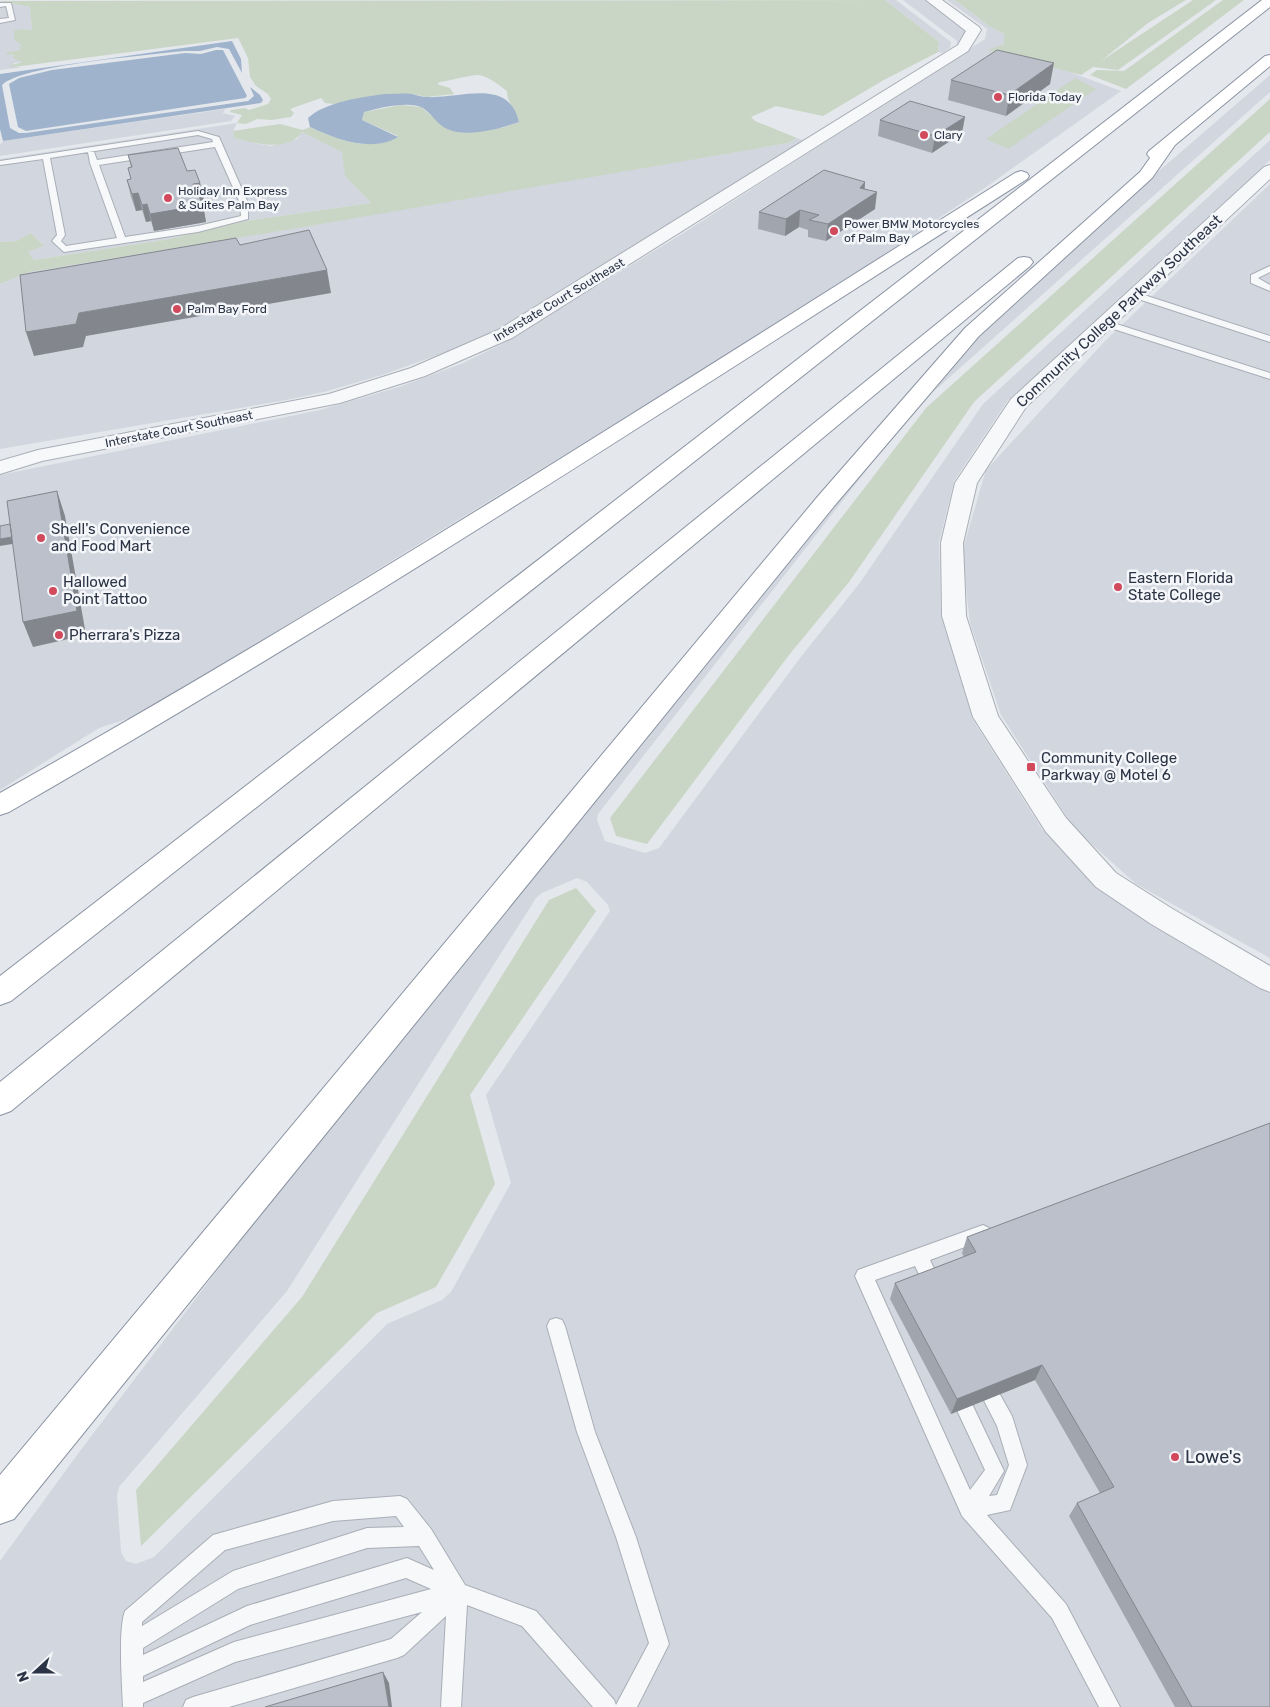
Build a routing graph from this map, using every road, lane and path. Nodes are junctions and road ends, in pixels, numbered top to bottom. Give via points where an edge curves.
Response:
1 (933, 0) edge
2 (1270, 0) edge
3 (0, 5) edge
4 (0, 21) edge
5 (1270, 58) edge
6 (1100, 134) junction
7 (1169, 143) junction
8 (218, 144) junction
9 (90, 149) junction
10 (46, 156) junction
11 (0, 162) edge
12 (94, 162) junction
13 (1270, 170) edge
14 (122, 240) junction
15 (1270, 269) edge
16 (1270, 288) edge
17 (1135, 295) junction
18 (1104, 323) junction
19 (1270, 339) edge
20 (1270, 376) edge
21 (38, 456) junction
22 (0, 458) edge
23 (0, 468) edge
24 (0, 804) edge
25 (1270, 980) edge
26 (0, 993) edge
27 (0, 1101) edge
28 (1002, 1226) edge
29 (919, 1256) junction
30 (897, 1264) junction
31 (905, 1282) edge
32 (941, 1300) edge
33 (556, 1326) dead end
34 (973, 1362) edge
35 (948, 1372) edge
36 (0, 1505) edge
37 (969, 1509) junction
38 (424, 1536) junction
39 (458, 1592) junction
40 (131, 1644) junction
41 (132, 1671) junction
42 (133, 1702) edge
43 (193, 1707) edge
44 (451, 1707) edge
45 (607, 1707) edge
46 (626, 1707) edge
47 (1110, 1707) edge

1 - 21 street, Interstate Court Southeast via 974,30 963,48 505,334 418,372 332,399
2 - 6 highway
3 - 4 lane via 9,4 13,19
5 - 7 highway
6 - 24 highway via 1046,160 440,544 143,724
6 - 26 highway
7 - 27 highway
7 - 36 highway via 1146,175 972,332 827,500
8 - 9 lane via 215,137 198,133
8 - 12 lane
8 - 14 lane via 244,203 245,217 198,229
9 - 10 lane
9 - 12 lane
10 - 11 lane
10 - 14 lane via 61,235 56,241 64,249
12 - 14 lane
13 - 17 street, Community College Parkway Southeast
15 - 16 lane via 1254,277 1254,281
17 - 18 street, Community College Parkway Southeast
17 - 19 lane
18 - 20 lane
18 - 25 street, Community College Parkway Southeast via 1018,403 966,482 952,543 954,616 986,717 1056,825 1106,880
21 - 22 street, Interstate Court Southeast
21 - 23 street, Interstate Court Southeast
28 - 29 lane
29 - 30 lane
29 - 32 lane
30 - 31 lane
30 - 37 lane via 864,1276
33 - 46 lane via 586,1432 626,1537 659,1644
34 - 37 lane via 1005,1423 1018,1465 1003,1503
35 - 37 lane via 995,1470
37 - 47 lane via 1059,1611
38 - 39 lane
38 - 40 lane via 367,1538 234,1581
38 - 40 lane via 400,1506 333,1511 220,1542 132,1618
39 - 41 lane via 407,1568 247,1616
39 - 42 lane via 234,1652
39 - 43 lane via 397,1648
39 - 44 lane
39 - 45 lane via 529,1618
40 - 41 lane
41 - 42 lane

